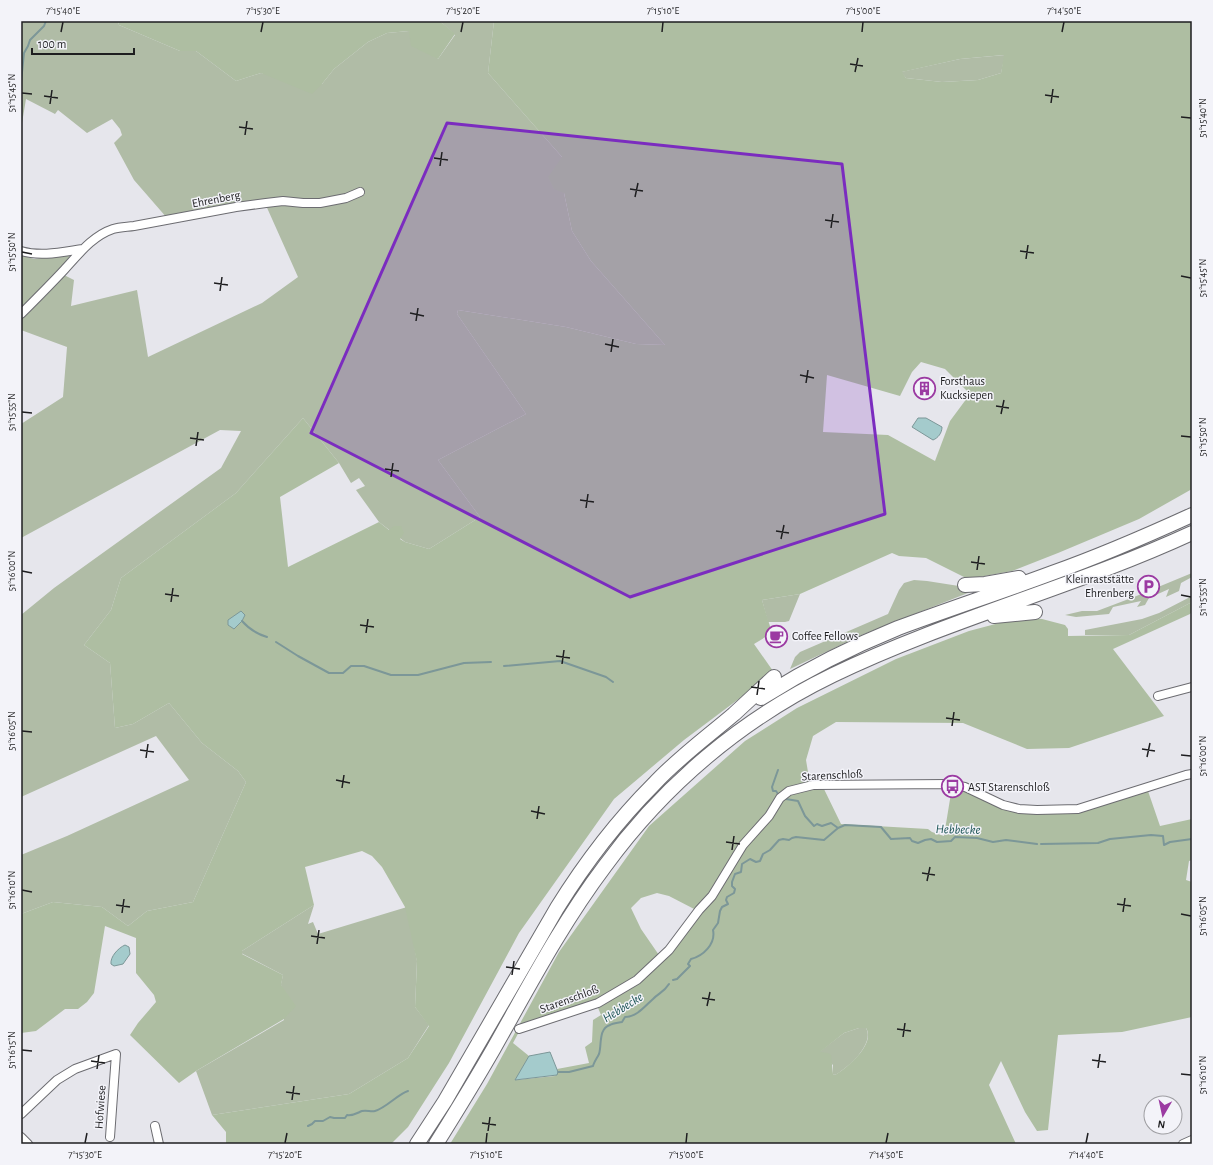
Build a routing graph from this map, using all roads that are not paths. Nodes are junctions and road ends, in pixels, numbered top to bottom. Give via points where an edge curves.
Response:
1 (360, 192) dead end
2 (83, 249) junction
3 (21, 251) edge
4 (21, 314) edge
5 (1192, 515) edge
6 (1192, 533) edge
7 (1052, 574) junction
8 (965, 585) dead end
9 (1034, 612) dead end
10 (974, 618) junction
11 (774, 677) dead end
12 (1192, 687) edge
13 (1158, 696) dead end
14 (733, 714) junction
15 (1192, 774) edge
16 (515, 1024) junction
17 (21, 1114) edge
18 (156, 1126) dead end
19 (21, 1137) edge
20 (110, 1137) dead end
21 (1192, 1140) edge
22 (28, 1144) edge
23 (159, 1144) edge
24 (416, 1144) edge
25 (436, 1144) edge
26 (1183, 1144) edge

1 - 2 street, Ehrenberg via 346,198 320,203 266,203 120,227 105,232
2 - 3 street via 43,254
2 - 4 street, Ehrenberg
5 - 7 highway
6 - 10 highway via 1120,564
7 - 8 highway
7 - 14 highway via 898,628 811,669
9 - 10 highway
10 - 16 highway via 860,662 808,688 736,733 676,784 644,817 605,865 565,924
11 - 14 highway
12 - 13 street
14 - 24 highway via 654,783 598,848 557,908 445,1101
15 - 16 street, Starenschloß via 1078,809 1018,809 965,787 948,784 813,786 789,791 780,798 769,816 743,845 712,896 669,950 637,980 598,1004
16 - 25 highway via 494,1048
17 - 20 street, Hofwiese via 57,1080 75,1069 116,1054
18 - 23 street
19 - 22 street
21 - 26 street

